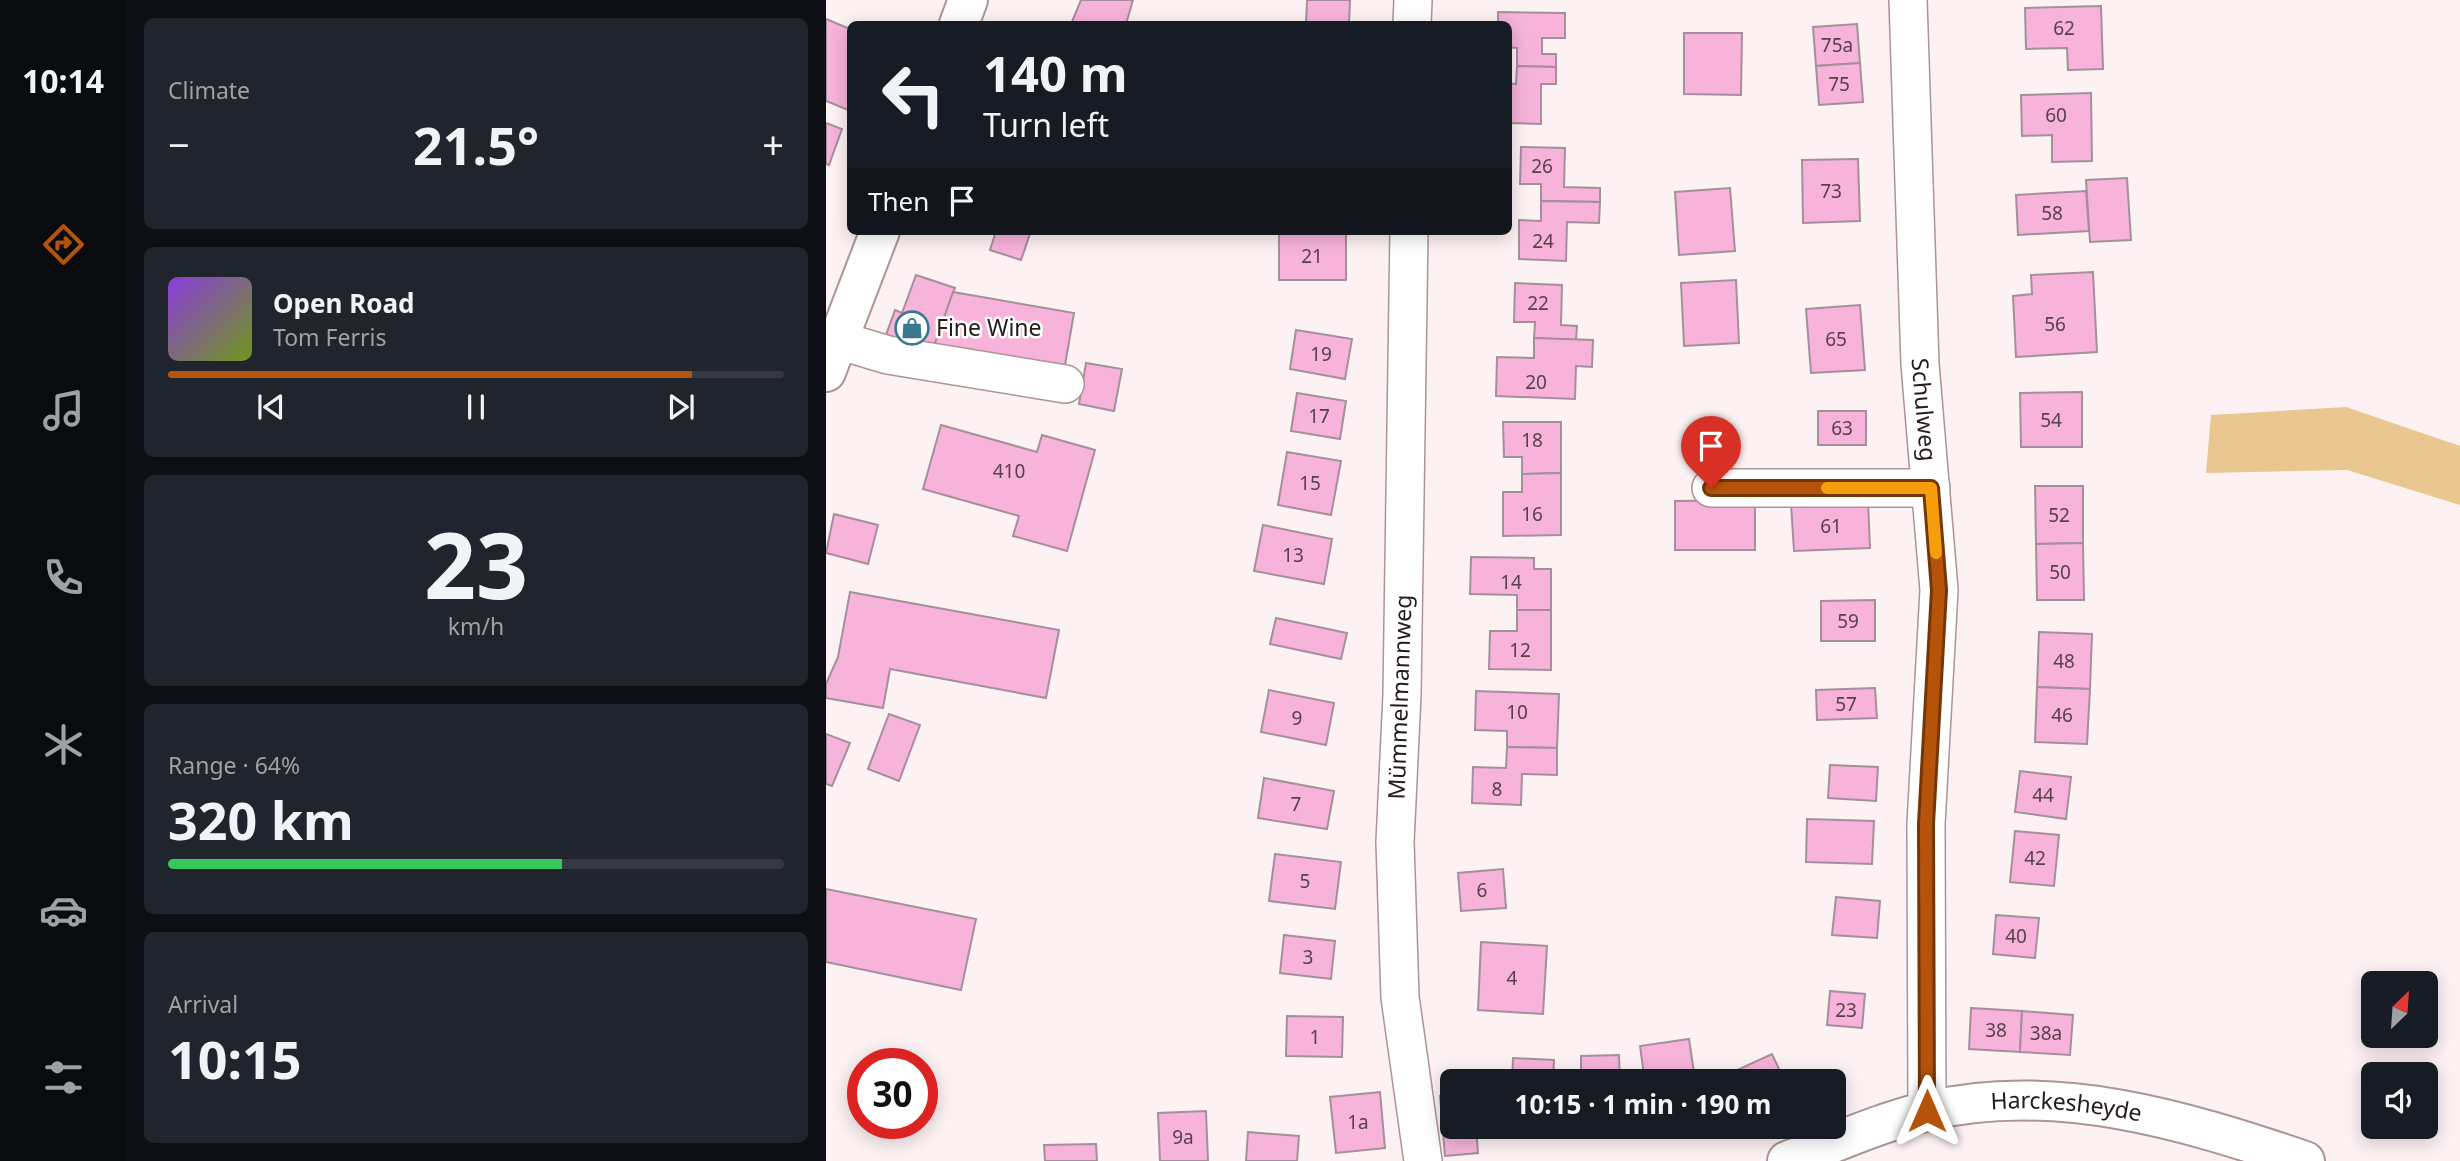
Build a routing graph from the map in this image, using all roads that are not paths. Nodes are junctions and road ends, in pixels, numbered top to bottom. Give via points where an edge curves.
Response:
1 (968, 0) edge
2 (1413, 0) edge
3 (1908, 0) edge
4 (960, 21) edge
5 (1412, 21) edge
6 (878, 235) edge
7 (1409, 235) edge
8 (832, 356) edge
9 (1065, 384) dead end
10 (1711, 488) dead end
11 (1931, 488) junction
12 (1927, 1111) junction
13 (1423, 1161) edge
14 (1787, 1161) edge
15 (2305, 1161) edge

1 - 4 main road
2 - 5 street
3 - 11 street, Schulweg via 1920,364
6 - 8 main road
7 - 13 street, Mümmelmannweg via 1402,695 1395,842 1400,998
8 - 9 street via 888,355
10 - 11 street
11 - 12 street, Schulweg via 1939,590 1926,824
12 - 14 main road, Harckesheyde
12 - 15 main road, Harckesheyde via 1999,1101 2100,1106 2190,1125

